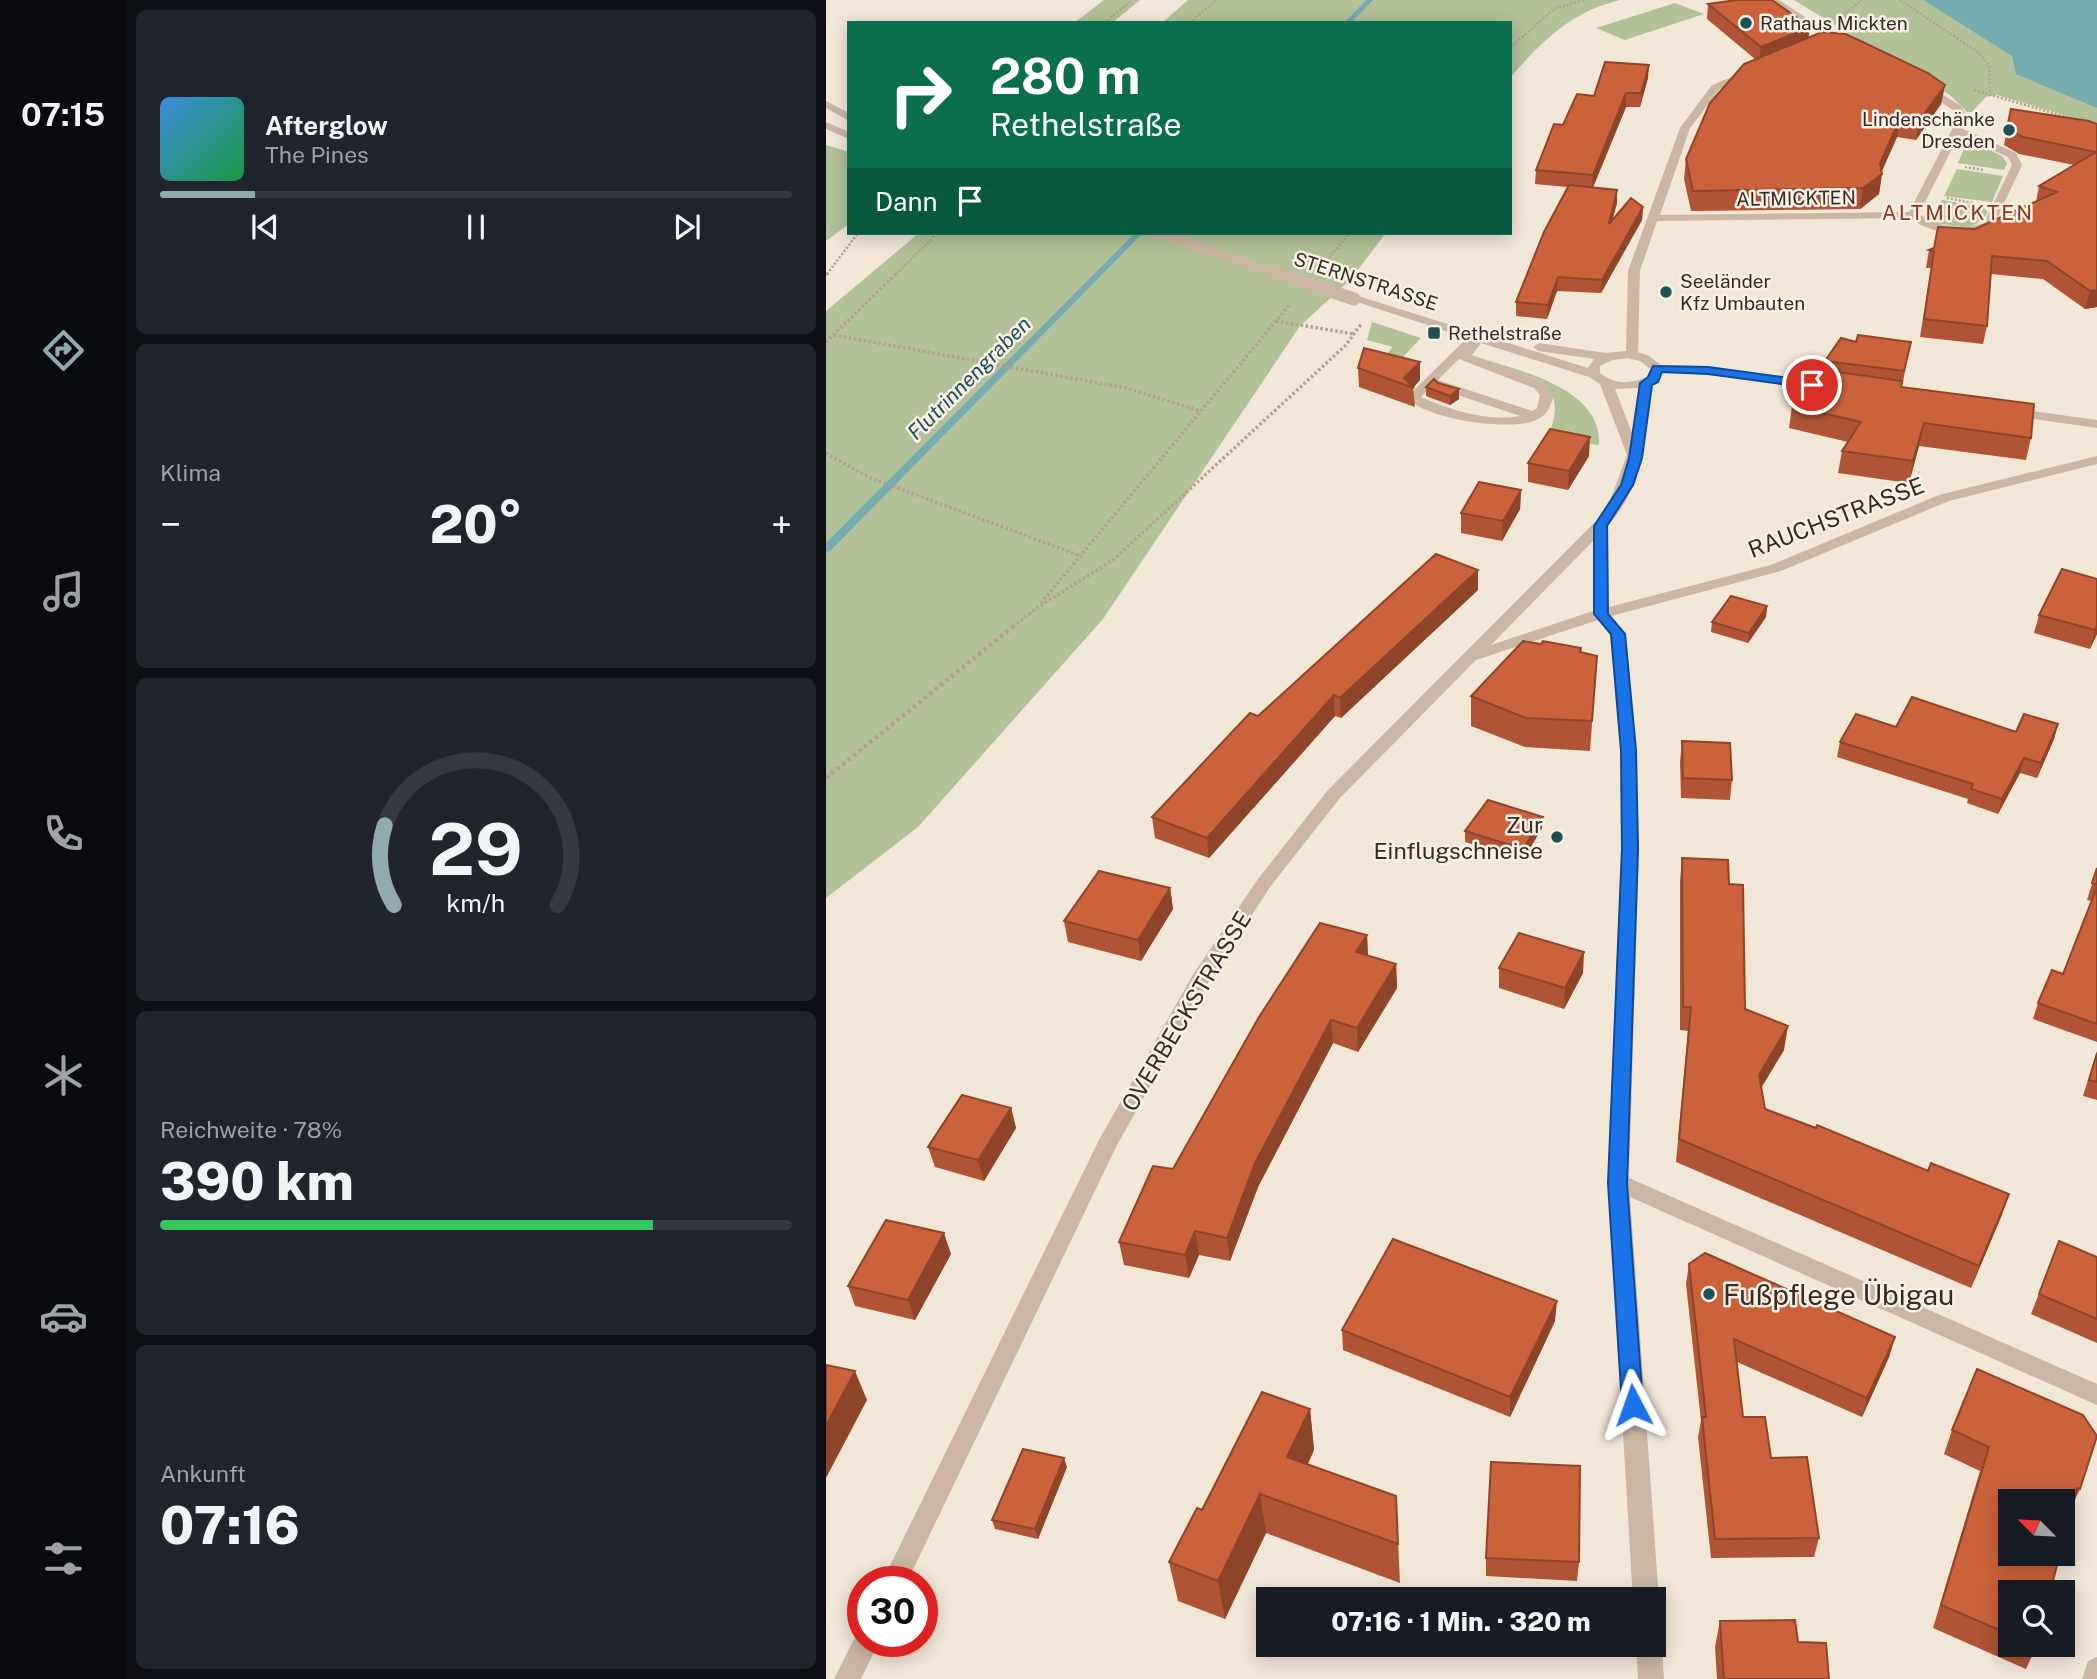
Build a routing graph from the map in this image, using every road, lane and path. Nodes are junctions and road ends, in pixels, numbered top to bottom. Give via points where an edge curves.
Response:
1 (1132, 0) edge
2 (1216, 0) edge
3 (1584, 0) edge
4 (1773, 0) edge
5 (1900, 0) edge
6 (1106, 21) edge
7 (1192, 21) edge
8 (1831, 39) junction
9 (1818, 44) edge
10 (1512, 46) edge
11 (1854, 50) edge
12 (1755, 71) edge
13 (1910, 78) edge
14 (826, 104) edge
15 (847, 117) edge
16 (2087, 123) edge
17 (826, 125) edge
18 (1956, 130) junction
19 (847, 135) edge
20 (1940, 163) junction
21 (2013, 174) junction
22 (1924, 194) junction
23 (1998, 208) junction
24 (1913, 215) junction
25 (1654, 218) junction
26 (856, 235) edge
27 (936, 235) edge
28 (1163, 235) edge
29 (1347, 235) edge
30 (1325, 262) dead end
31 (826, 275) edge
32 (1293, 301) dead end
33 (1375, 306) junction
34 (1276, 321) junction
35 (1354, 334) junction
36 (834, 335) junction
37 (1480, 337) junction
38 (826, 342) edge
39 (1632, 355) junction
40 (1605, 357) junction
41 (1657, 369) junction
42 (1436, 377) junction
43 (1600, 378) junction
44 (1646, 383) junction
45 (1842, 389) edge
46 (1201, 411) junction
47 (2003, 411) edge
48 (1532, 416) junction
49 (2097, 424) edge
50 (826, 453) edge
51 (1636, 458) junction
52 (2097, 460) edge
53 (1601, 526) junction
54 (1081, 556) junction
55 (1038, 607) junction
56 (1601, 614) junction
57 (1471, 656) junction
58 (826, 778) edge
59 (1618, 1183) junction
60 (2097, 1395) edge
61 (902, 1566) edge
62 (1645, 1587) edge
63 (859, 1657) edge
64 (1650, 1657) edge
65 (2097, 1670) edge
66 (848, 1679) edge
67 (1651, 1679) edge
68 (2095, 1679) edge

1 - 6 path
2 - 7 path
3 - 10 path via 1554,9
4 - 8 street
5 - 16 path via 1979,53 1989,65 1990,95
8 - 9 street
8 - 11 street
12 - 25 street via 1716,87 1685,128
13 - 18 street via 1957,107 1964,118
14 - 15 street
17 - 19 street
18 - 20 street
18 - 21 street via 2012,155 2017,165
20 - 21 path
20 - 22 street
21 - 23 street
22 - 23 path
22 - 24 street
23 - 24 street via 1989,225 1975,231 1922,224
24 - 25 street, ALTMICKTEN
25 - 39 street via 1634,271
26 - 31 path
27 - 36 path
28 - 33 street, STERNSTRASSE, bridge
29 - 30 path
32 - 34 path
33 - 35 path
33 - 37 street, STERNSTRASSE
34 - 35 path
34 - 46 path
35 - 55 path via 1113,560
36 - 38 path
36 - 46 path via 1126,388
37 - 40 street, STERNSTRASSE
37 - 42 street
37 - 43 street, STERNSTRASSE
37 - 48 street via 1464,357 1539,385 1547,404
39 - 40 street, STERNSTRASSE
39 - 41 street via 1649,360
40 - 43 street via 1594,365
41 - 44 street
41 - 45 street via 1708,370
42 - 48 street via 1444,387
42 - 48 street via 1422,390 1513,422
43 - 44 street, STERNSTRASSE via 1626,387
43 - 51 street
44 - 51 street, OVERBECKSTRASSE
46 - 54 path
47 - 49 street
50 - 54 path via 868,477
51 - 53 street, OVERBECKSTRASSE via 1627,485
52 - 56 street, RAUCHSTRASSE via 1944,498 1776,568
53 - 56 street
53 - 57 street, OVERBECKSTRASSE
54 - 55 path
55 - 58 path
56 - 57 street, RAUCHSTRASSE
56 - 59 street via 1618,634 1628,750 1630,849
57 - 61 street, OVERBECKSTRASSE via 1334,794 1264,883 1201,978 1107,1143
59 - 60 street
59 - 62 street
63 - 66 street
64 - 67 street
65 - 68 street

